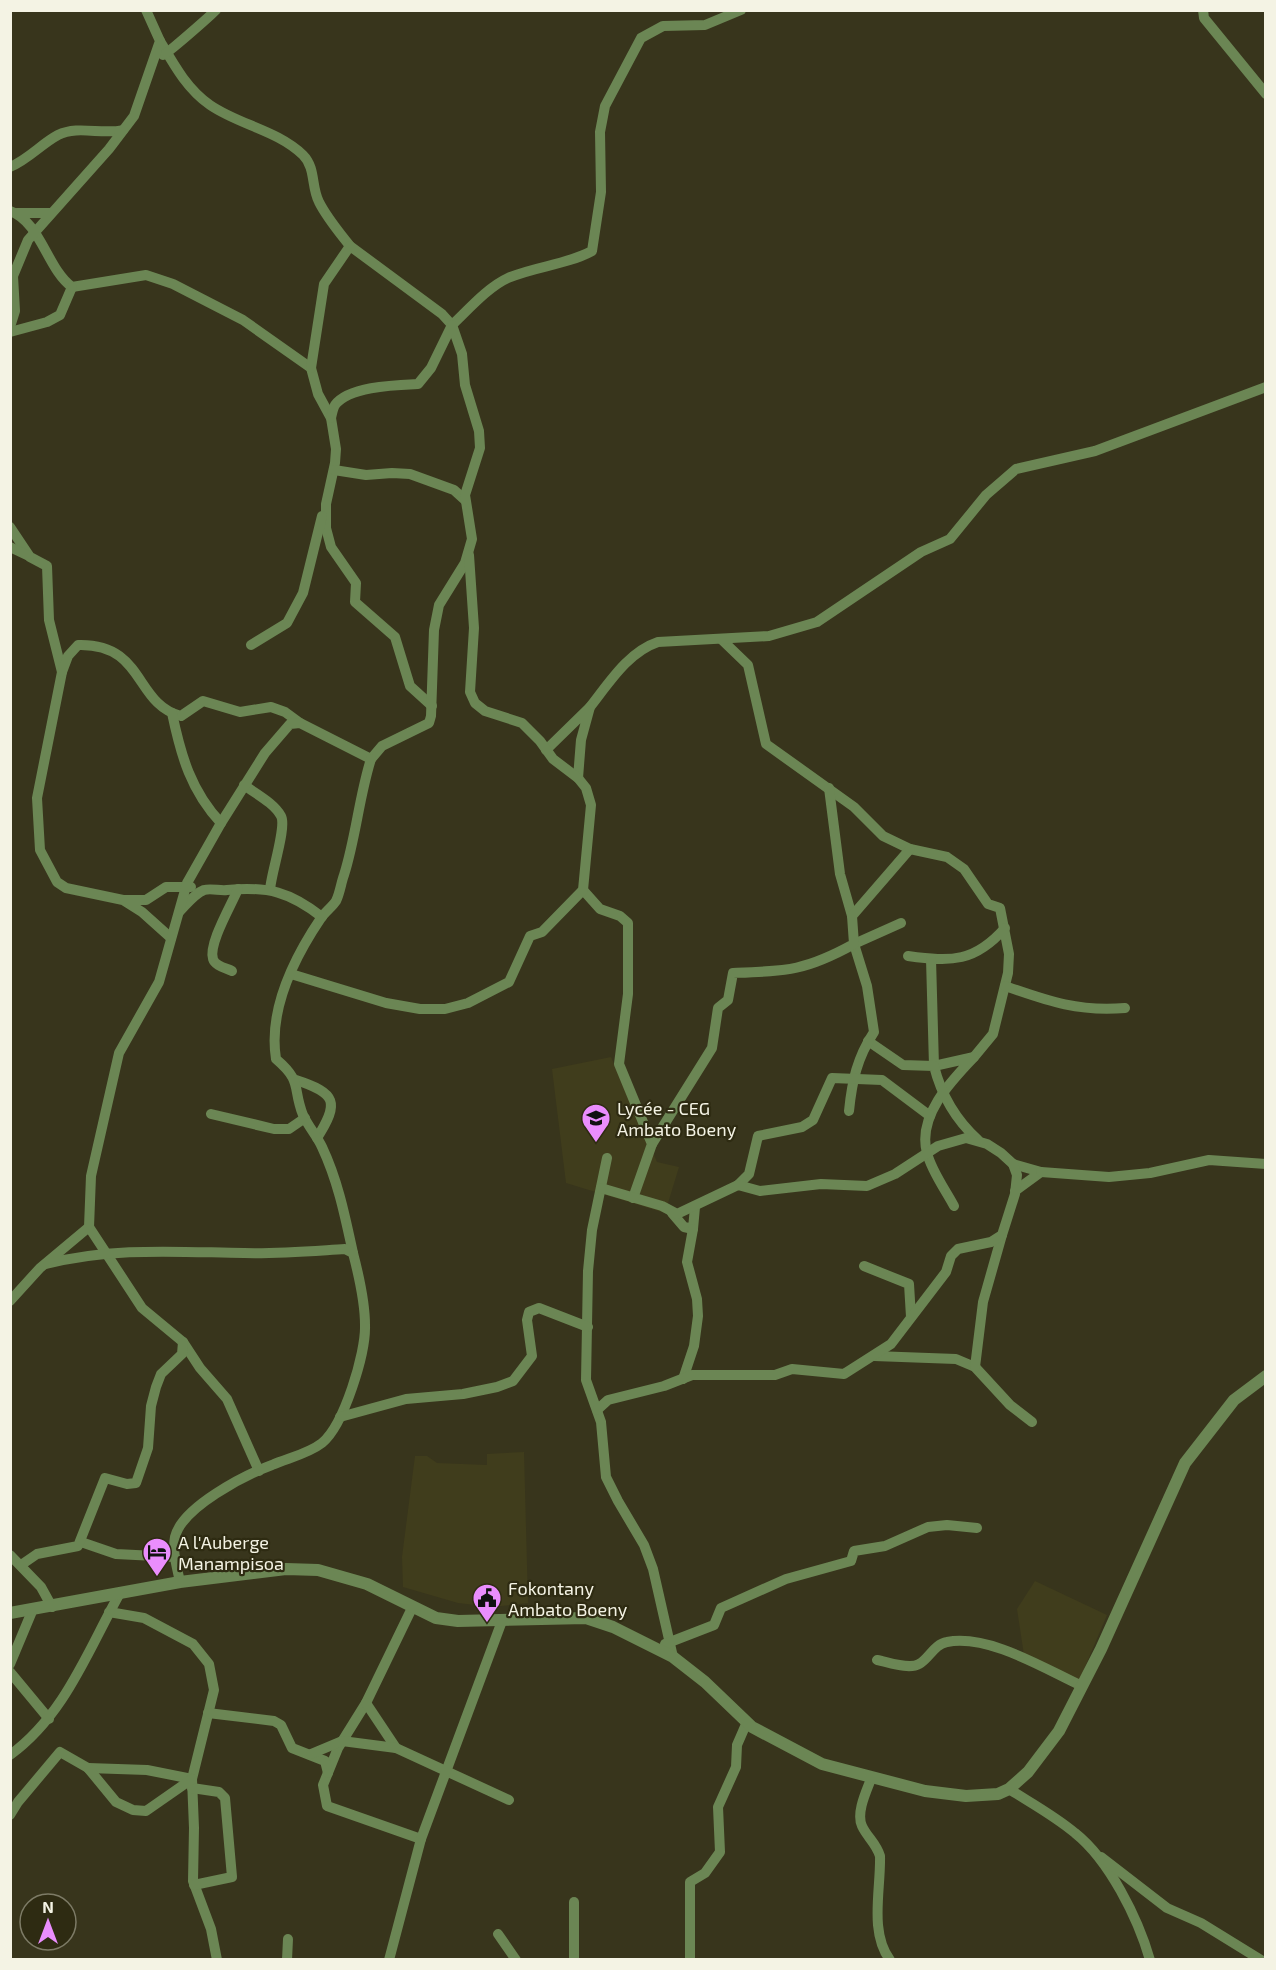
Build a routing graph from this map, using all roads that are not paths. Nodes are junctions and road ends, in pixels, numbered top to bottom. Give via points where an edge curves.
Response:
1 (146, 10) edge
2 (216, 10) edge
3 (741, 10) edge
4 (1203, 10) edge
5 (162, 55) junction
6 (1266, 94) edge
7 (123, 130) junction
8 (10, 166) edge
9 (14, 212) edge
10 (51, 213) junction
11 (34, 232) junction
12 (350, 246) junction
13 (72, 287) junction
14 (452, 325) junction
15 (10, 330) edge
16 (311, 368) junction
17 (1266, 387) edge
18 (331, 418) junction
19 (334, 470) junction
20 (465, 500) junction
21 (326, 504) junction
22 (10, 527) edge
23 (10, 547) edge
24 (469, 551) junction
25 (30, 557) junction
26 (52, 639) junction
27 (721, 639) junction
28 (78, 645) junction
29 (251, 645) dead end
30 (62, 672) junction
31 (432, 706) junction
32 (590, 707) junction
33 (172, 713) junction
34 (300, 723) junction
35 (546, 750) junction
36 (371, 759) junction
37 (578, 778) junction
38 (244, 785) junction
39 (829, 788) junction
40 (221, 823) junction
41 (910, 849) junction
42 (186, 886) junction
43 (206, 889) junction
44 (238, 889) junction
45 (270, 890) junction
46 (583, 890) junction
47 (123, 900) junction
48 (178, 914) junction
49 (852, 916) junction
50 (322, 917) junction
51 (901, 923) dead end
52 (1005, 928) junction
53 (171, 938) junction
54 (854, 944) junction
55 (908, 956) dead end
56 (931, 959) junction
57 (232, 971) dead end
58 (291, 974) junction
59 (1005, 986) junction
60 (1125, 1008) dead end
61 (868, 1041) junction
62 (974, 1058) junction
63 (934, 1066) junction
64 (853, 1077) junction
65 (296, 1080) junction
66 (943, 1091) junction
67 (849, 1111) dead end
68 (211, 1114) dead end
69 (930, 1116) junction
70 (305, 1118) junction
71 (317, 1138) junction
72 (980, 1142) junction
73 (652, 1144) junction
74 (926, 1152) junction
75 (607, 1158) dead end
76 (1013, 1164) junction
77 (1266, 1164) edge
78 (1041, 1172) junction
79 (738, 1185) junction
80 (601, 1188) junction
81 (1015, 1191) junction
82 (633, 1198) junction
83 (954, 1206) dead end
84 (695, 1207) junction
85 (672, 1213) junction
86 (89, 1227) junction
87 (693, 1229) junction
88 (1002, 1235) junction
89 (106, 1253) junction
90 (353, 1253) junction
91 (46, 1264) junction
92 (864, 1266) dead end
93 (10, 1301) edge
94 (911, 1317) junction
95 (588, 1327) junction
96 (183, 1342) junction
97 (873, 1356) junction
98 (975, 1367) junction
99 (1266, 1376) edge
100 (683, 1379) junction
101 (597, 1410) junction
102 (340, 1417) junction
103 (1032, 1422) dead end
104 (259, 1471) junction
105 (977, 1528) dead end
106 (81, 1542) junction
107 (10, 1555) edge
108 (175, 1557) junction
109 (21, 1564) junction
110 (180, 1582) junction
111 (120, 1593) junction
112 (52, 1606) junction
113 (412, 1608) junction
114 (33, 1609) junction
115 (109, 1612) junction
116 (10, 1613) edge
117 (502, 1621) junction
118 (669, 1641) junction
119 (658, 1650) junction
120 (673, 1657) junction
121 (877, 1660) dead end
122 (10, 1664) edge
123 (10, 1672) edge
124 (1082, 1686) junction
125 (366, 1703) junction
126 (208, 1713) junction
127 (49, 1719) junction
128 (747, 1722) junction
129 (342, 1742) junction
130 (396, 1748) junction
131 (311, 1754) junction
132 (10, 1755) edge
133 (88, 1768) junction
134 (446, 1771) junction
135 (328, 1773) junction
136 (871, 1779) junction
137 (192, 1783) junction
138 (1009, 1789) junction
139 (509, 1800) dead end
140 (14, 1802) edge
141 (10, 1815) edge
142 (421, 1839) junction
143 (1094, 1851) junction
144 (194, 1885) junction
145 (574, 1902) dead end
146 (498, 1934) dead end
147 (288, 1939) dead end
148 (392, 1957) edge
149 (217, 1959) edge
150 (287, 1959) edge
151 (516, 1959) edge
152 (574, 1959) edge
153 (690, 1959) edge
154 (891, 1959) edge
155 (1150, 1959) edge
156 (1261, 1959) edge

1 - 5 street
2 - 5 street
3 - 14 street via 705,25 663,26 641,38 605,106 600,132 602,192 592,251 575,260 548,264 505,279
4 - 6 street via 1204,18
5 - 7 street via 134,116
5 - 12 street via 213,107 279,138 304,156 312,171 317,199
7 - 8 street via 58,135 26,160
7 - 10 street
9 - 10 street
9 - 11 street
10 - 11 street
11 - 13 street via 62,280
11 - 15 street via 13,276 15,310
12 - 14 street
12 - 16 street via 324,284
13 - 15 street via 60,315 39,325
13 - 16 street via 146,275 158,279 243,320
14 - 18 street via 431,368 418,384 371,388 348,395 335,405
14 - 20 street via 479,430 480,448 466,484
16 - 18 street via 318,394
17 - 27 street via 1095,451 1016,469 986,495 950,539 921,552 817,622 769,636
18 - 19 street via 336,449
19 - 20 street via 366,475 410,474 454,490
19 - 21 street
20 - 24 street via 472,539
21 - 29 street via 303,593 287,623
21 - 31 street via 331,548 357,583 355,602 394,637 410,686
22 - 25 street
23 - 25 street
24 - 31 street via 439,605 434,630
24 - 35 street via 474,628 470,692 484,711 522,723
25 - 26 street via 47,566
26 - 28 street
26 - 30 street
27 - 32 street via 658,642 643,647
27 - 39 street via 748,665 766,744
28 - 30 street
28 - 33 street via 122,656 147,690
30 - 47 street via 37,798 39,850 57,882 66,888
31 - 36 street via 429,723 382,747
32 - 35 street
32 - 37 street via 581,740
33 - 34 street via 181,716 203,701 240,712 271,707
33 - 40 street via 192,785
34 - 36 street
34 - 38 street via 290,724
35 - 37 street
36 - 50 street via 336,901
37 - 46 street via 591,805
38 - 40 street
38 - 45 street via 281,816 283,826
39 - 41 street via 882,836
39 - 49 street via 840,874
40 - 42 street
41 - 49 street
41 - 52 street via 947,857 964,869 988,904 1000,908
42 - 43 street
42 - 47 street via 166,886 146,900
42 - 48 street
43 - 44 street
43 - 48 street
44 - 45 street
44 - 57 street via 213,945 216,964
45 - 50 street via 292,897
46 - 58 street via 542,932 530,936 509,982 468,1003 445,1009 420,1009 345,993
46 - 73 street via 600,909 628,923 628,994 619,1064
47 - 53 street
48 - 53 street
49 - 54 street
50 - 58 street
51 - 54 street
52 - 56 street via 980,952 965,958
52 - 59 street via 1009,954
53 - 86 street via 159,982 119,1053 91,1176
54 - 61 street via 867,986 874,1032
54 - 73 street via 822,962 789,971 733,973 728,1000 718,1008 712,1048
55 - 56 street
56 - 63 street
58 - 65 street via 281,997 274,1046 276,1059
59 - 60 street via 1063,1006
59 - 62 street via 993,1034
61 - 63 street via 903,1065
61 - 64 street
62 - 63 street
62 - 66 street
63 - 66 street
64 - 67 street
64 - 69 street via 882,1080
64 - 79 street via 832,1078 813,1119 802,1127 758,1136 749,1174
65 - 70 street
65 - 71 street via 322,1088 328,1096 331,1116
66 - 69 street
66 - 72 street via 957,1119
68 - 70 street via 274,1129 290,1129
69 - 74 street
70 - 71 street
71 - 90 street via 339,1189
72 - 74 street via 966,1138
72 - 76 street
73 - 82 street
74 - 79 street via 895,1174 867,1186 821,1184 760,1191
74 - 83 street
75 - 80 street
76 - 78 street
76 - 81 street via 1017,1175
77 - 78 street via 1209,1160 1110,1177
78 - 81 street
79 - 84 street
80 - 82 street
80 - 95 street via 589,1261
81 - 88 street
82 - 85 street
84 - 85 street
84 - 87 street
85 - 87 street via 684,1227
86 - 89 street
86 - 91 street
87 - 100 street via 687,1262 698,1316 694,1346
88 - 94 street via 991,1242 958,1249 946,1272
88 - 98 street via 983,1302
89 - 90 street via 345,1249
89 - 91 street
89 - 96 street via 142,1308
90 - 102 street via 366,1324 364,1345
91 - 93 street
92 - 94 street via 909,1284
94 - 97 street via 891,1344
95 - 101 street via 586,1380
95 - 102 street via 538,1308 529,1312 527,1320 532,1356 513,1381 463,1394 406,1399
96 - 104 street via 227,1399
96 - 106 street via 182,1354 161,1374 156,1387 143,1469 136,1483 105,1478
97 - 98 street via 956,1359
97 - 100 street via 843,1374 792,1369 775,1375 701,1375
98 - 103 street via 1010,1405
99 - 124 street via 1234,1400 1185,1463
100 - 101 street via 608,1400
101 - 118 street via 606,1477 647,1553
102 - 104 street via 324,1442
104 - 108 street via 234,1483 187,1516 176,1534
105 - 118 street via 928,1527 885,1546 862,1548 855,1551 851,1561 786,1579 721,1608 714,1625
106 - 108 street via 116,1554
106 - 109 street via 78,1546 37,1554
107 - 109 street
108 - 110 street
109 - 112 street via 42,1587
110 - 111 street
110 - 113 street via 286,1569 318,1570 367,1584
111 - 112 street
111 - 115 street
112 - 114 street
113 - 117 street via 458,1622
113 - 125 street
114 - 116 street
114 - 122 street
115 - 126 street via 144,1618 193,1644 208,1664 214,1690
115 - 127 street
117 - 119 street via 586,1618 614,1627
117 - 134 street
118 - 119 street
118 - 120 street
119 - 120 street
120 - 128 street
121 - 124 street via 910,1666 919,1664 945,1642 975,1641
123 - 127 street
124 - 138 street via 1059,1731 1028,1772
125 - 129 street
125 - 130 street
126 - 131 street via 274,1721 292,1748
126 - 137 street
127 - 132 street
128 - 136 street via 822,1764
128 - 153 street via 737,1745 736,1767 718,1807 720,1852 705,1873 690,1882
129 - 130 street
129 - 131 street
129 - 135 street
130 - 134 street
131 - 135 street via 325,1761
133 - 137 street via 147,1770
133 - 137 street via 116,1803 133,1810 146,1810
133 - 140 street via 60,1752
134 - 139 street
134 - 142 street
135 - 142 street via 323,1785 327,1806
136 - 138 street via 966,1796 998,1794
136 - 154 street via 862,1803 862,1826 877,1845 880,1856 878,1924 881,1945
137 - 144 street
137 - 144 street via 225,1798 232,1877
138 - 143 street via 1075,1833
140 - 141 street
142 - 148 street
143 - 155 street via 1126,1902
143 - 156 street via 1167,1908 1201,1923
144 - 149 street via 211,1929
145 - 152 street
146 - 151 street
147 - 150 street

